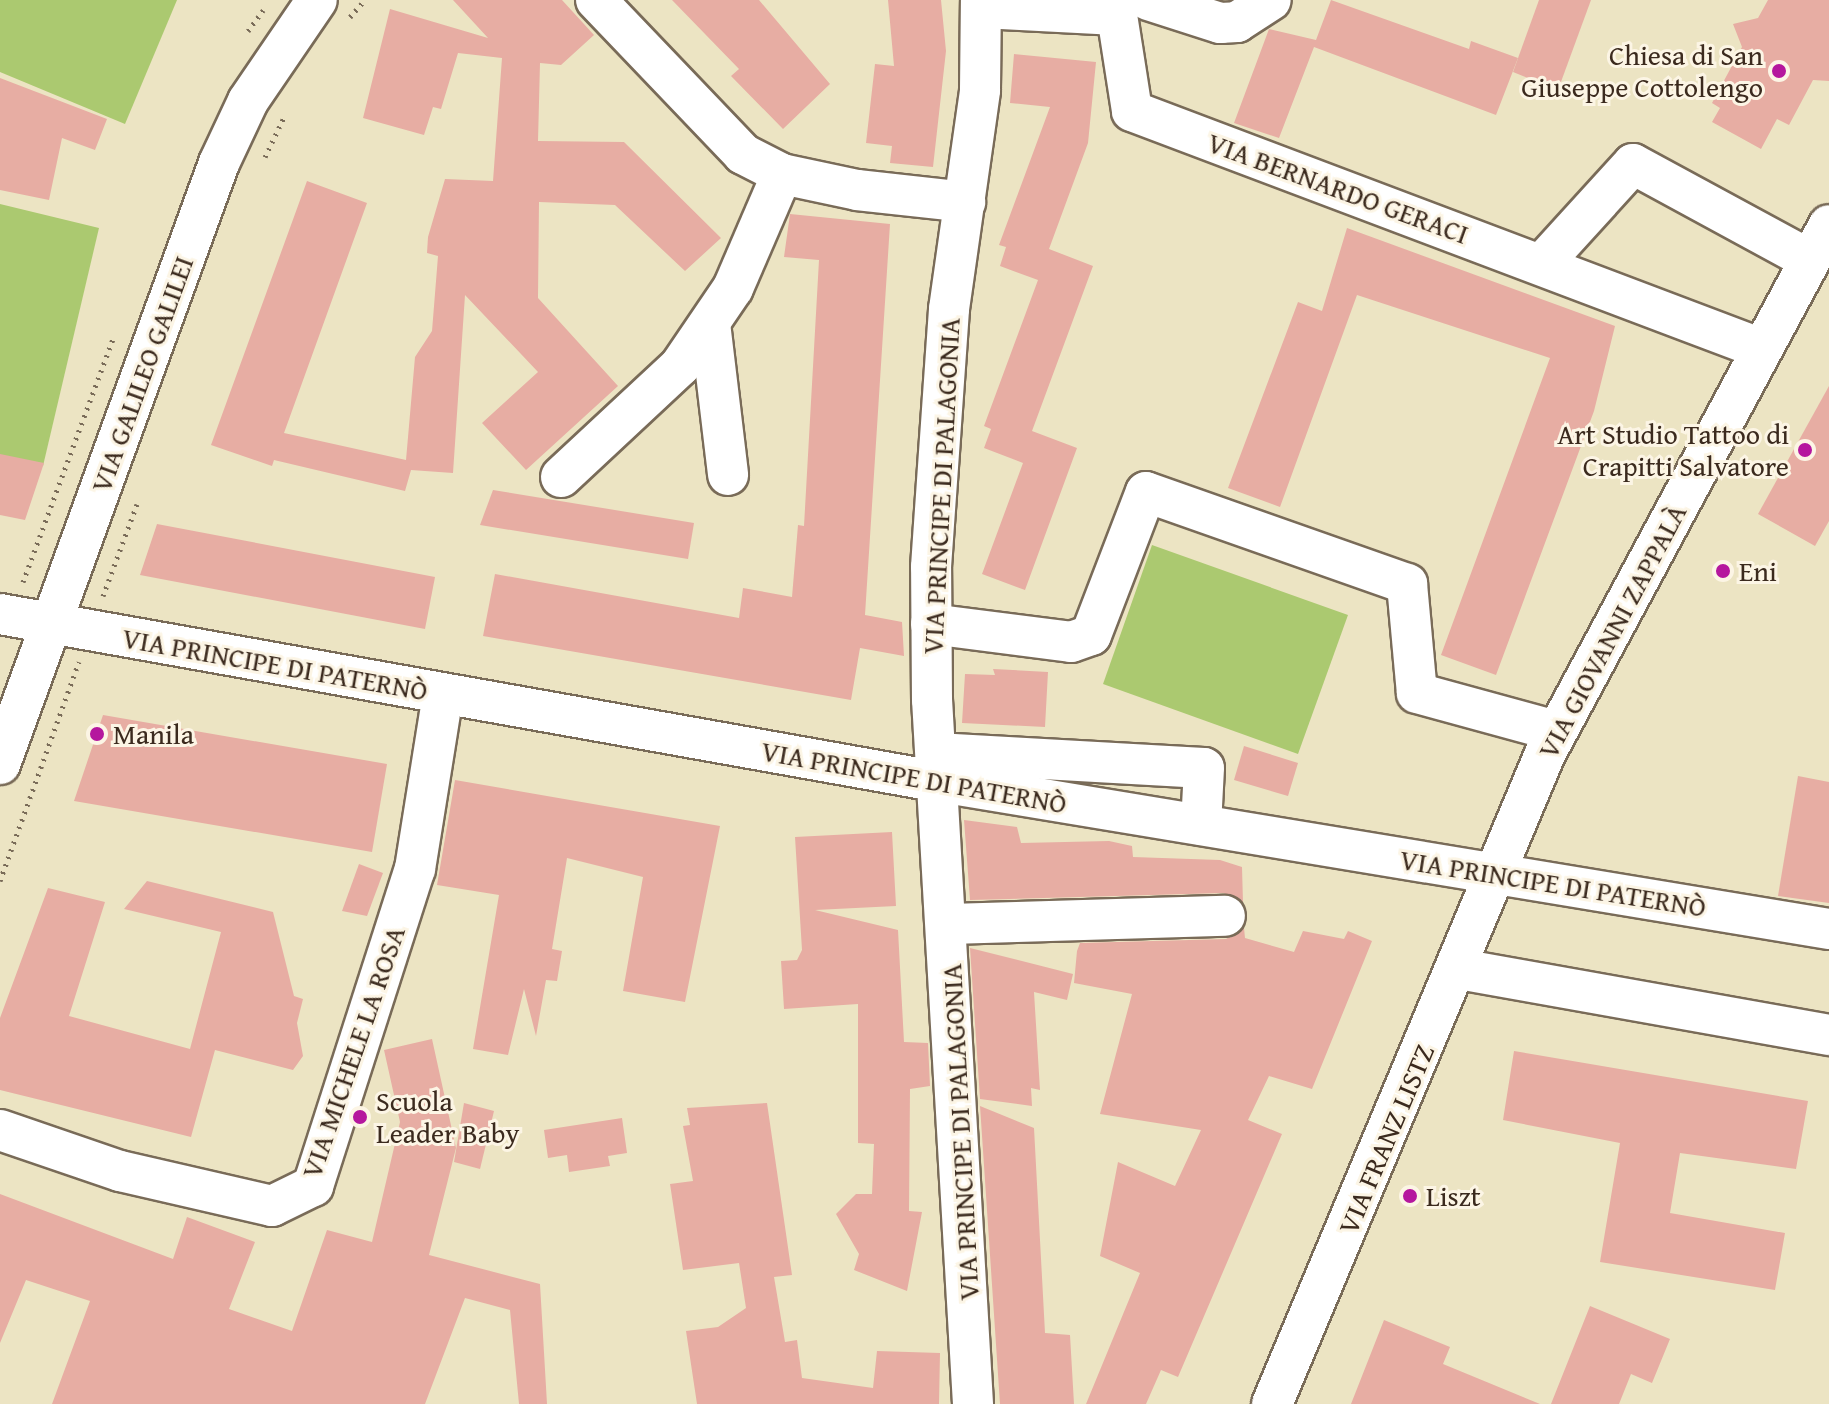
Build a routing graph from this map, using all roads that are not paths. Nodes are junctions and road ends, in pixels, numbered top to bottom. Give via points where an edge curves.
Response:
1 (596, 0) edge
2 (1271, 0) edge
3 (981, 4) edge
4 (1129, 5) edge
5 (330, 13) edge
6 (782, 174) junction
7 (965, 202) junction
8 (1829, 225) edge
9 (1810, 260) junction
10 (1542, 264) junction
11 (710, 323) junction
12 (1762, 349) junction
13 (728, 475) dead end
14 (561, 477) dead end
15 (0, 614) edge
16 (51, 623) junction
17 (931, 624) junction
18 (443, 694) junction
19 (1556, 731) junction
20 (0, 764) edge
21 (938, 768) junction
22 (1201, 825) junction
23 (1498, 874) junction
24 (1225, 916) dead end
25 (950, 924) junction
26 (1829, 929) edge
27 (1459, 969) junction
28 (1829, 1035) edge
29 (0, 1130) edge
30 (973, 1404) edge
31 (1272, 1404) edge

1 - 6 street via 743,154
2 - 4 street via 1237,22 1220,23
3 - 4 street
3 - 7 street, VIA PRINCIPE DI PALAGONIA
4 - 10 street, VIA BERNARDO GERACI via 1132,111
5 - 16 street, VIA GALILEO GALILEI via 248,101 219,163
6 - 7 street
6 - 11 street via 733,288
7 - 17 street, VIA PRINCIPE DI PALAGONIA via 949,309
8 - 9 street, VIA GIOVANNI ZAPPALÀ
9 - 10 street via 1633,164
9 - 12 street, VIA GIOVANNI ZAPPALÀ
10 - 12 street, VIA BERNARDO GERACI
11 - 13 street
11 - 14 street via 680,366
12 - 19 street, VIA GIOVANNI ZAPPALÀ
15 - 16 street, VIA PRINCIPE DI PATERNÒ
16 - 18 street, VIA PRINCIPE DI PATERNÒ
16 - 20 street, VIA GALILEO GALILEI
17 - 19 street via 1071,642 1091,635 1146,492 1407,584 1417,693
17 - 21 street, VIA PRINCIPE DI PALAGONIA
18 - 21 street, VIA PRINCIPE DI PATERNÒ
18 - 29 street, VIA MICHELE LA ROSA via 415,869 313,1186 272,1206 120,1171
19 - 23 street, VIA GIOVANNI ZAPPALÀ
21 - 22 street, VIA PRINCIPE DI PATERNÒ
21 - 22 street via 1204,768
21 - 25 street, VIA PRINCIPE DI PALAGONIA
22 - 23 street, VIA PRINCIPE DI PATERNÒ
23 - 26 street, VIA PRINCIPE DI PATERNÒ
23 - 27 street, VIA FRANZ LISTZ
24 - 25 street
25 - 30 street, VIA PRINCIPE DI PALAGONIA
27 - 28 street
27 - 31 street, VIA FRANZ LISTZ

